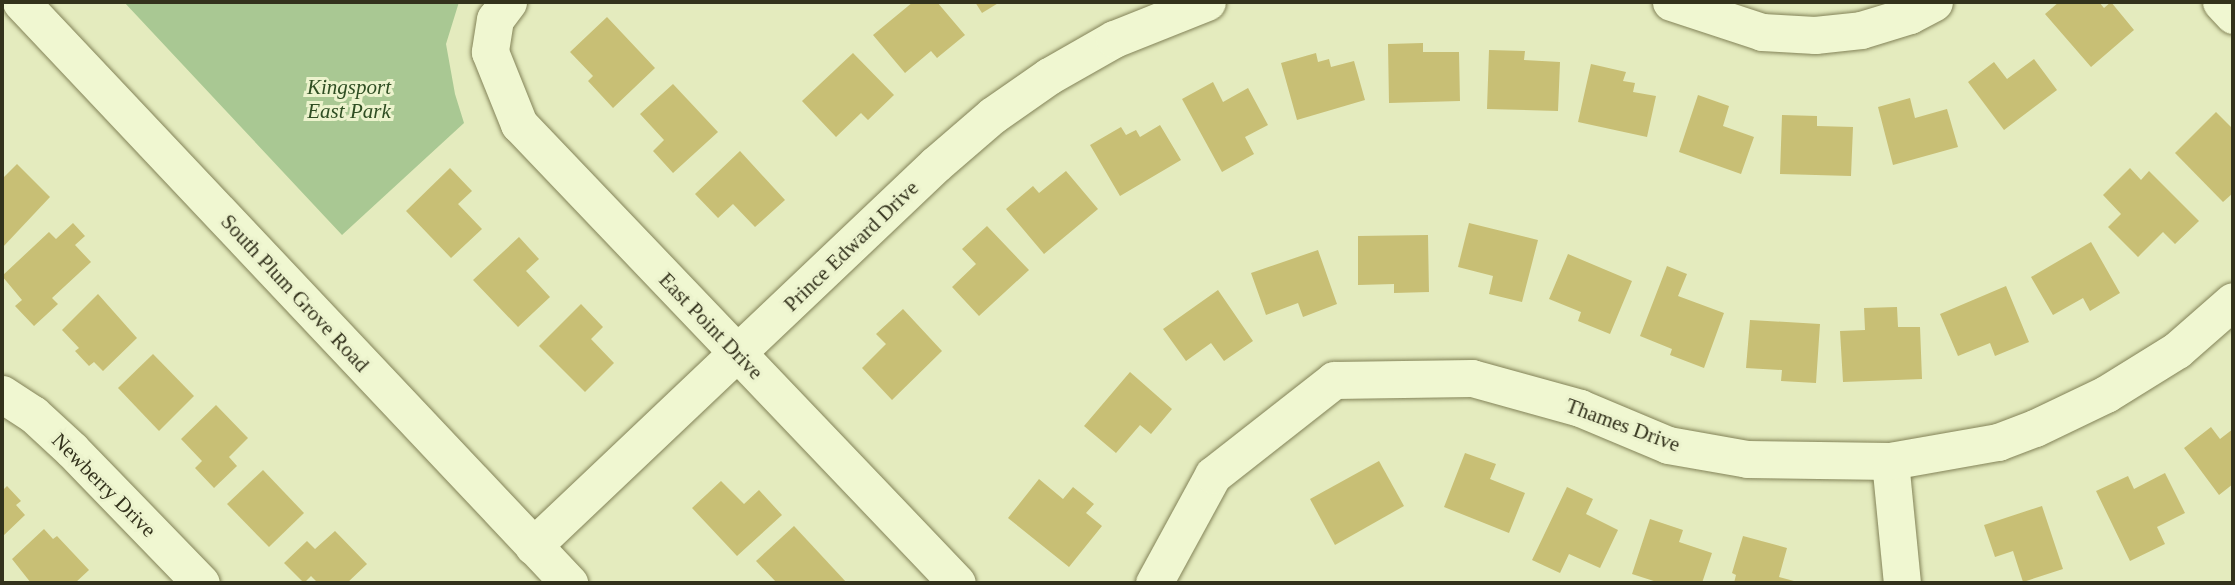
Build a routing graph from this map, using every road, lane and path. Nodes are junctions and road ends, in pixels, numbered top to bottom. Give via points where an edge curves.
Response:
1 (21, 2) edge
2 (508, 2) edge
3 (1208, 2) edge
4 (1671, 2) edge
5 (1934, 2) edge
6 (2221, 2) edge
7 (2233, 15) edge
8 (2233, 301) edge
9 (738, 354) junction
10 (2, 394) edge
11 (1890, 461) junction
12 (533, 546) junction
13 (201, 583) edge
14 (569, 583) edge
15 (957, 583) edge
16 (1154, 583) edge
17 (1902, 583) edge

1 - 12 street, South Plum Grove Road
2 - 9 street, East Point Drive via 495,19 490,52 519,124
3 - 9 street, Prince Edward Drive via 1114,39 992,115
4 - 5 street via 1762,32 1815,35 1861,30 1910,15
6 - 7 street
8 - 11 street, Thames Drive via 2177,350 2105,394 2035,428 1998,442
9 - 12 street, Prince Edward Drive
9 - 15 street, East Point Drive
10 - 13 street, Newberry Drive via 33,414 72,450
11 - 16 street, Thames Drive via 1747,459 1668,445 1580,408 1472,377 1334,380 1213,475
11 - 17 street
12 - 14 street, South Plum Grove Road

